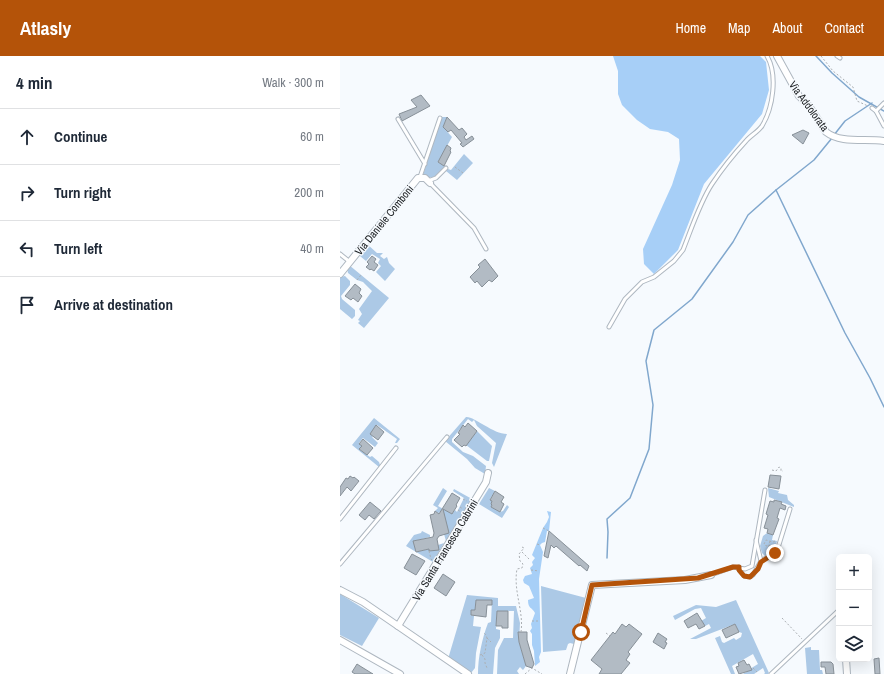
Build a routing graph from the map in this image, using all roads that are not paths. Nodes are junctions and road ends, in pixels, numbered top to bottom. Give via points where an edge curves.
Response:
1 (767, 56) edge
2 (777, 56) edge
3 (884, 103) edge
4 (872, 108) road end
5 (876, 111) junction
6 (440, 118) dead end
7 (398, 119) dead end
8 (884, 126) edge
9 (884, 141) edge
10 (425, 164) junction
11 (446, 168) dead end
12 (420, 177) junction
13 (429, 182) junction
14 (486, 249) dead end
15 (340, 254) edge
16 (350, 262) junction
17 (340, 274) edge
18 (609, 327) dead end
19 (447, 437) dead end
20 (396, 448) dead end
21 (488, 473) dead end
22 (765, 490) dead end
23 (790, 508) dead end
24 (340, 519) edge
25 (756, 540) junction
26 (761, 562) junction
27 (340, 564) edge
28 (739, 567) junction
29 (711, 575) joint
30 (340, 590) edge
31 (836, 613) edge
32 (398, 626) junction
33 (340, 640) edge
34 (846, 662) edge
35 (400, 674) edge
36 (468, 674) edge
37 (570, 674) edge
38 (771, 674) edge
39 (847, 674) edge

1 - 18 lane via 772,73 771,104 761,128 746,140 711,185 683,250 654,277 642,282 625,299
2 - 9 street, Via Addolorata via 788,79 826,132 844,139
3 - 5 lane
4 - 5 lane
5 - 8 lane
6 - 10 lane
7 - 10 lane
10 - 12 lane
11 - 13 lane
12 - 13 street, Via Daniele Comboni
12 - 16 street, Via Daniele Comboni
13 - 14 lane via 474,228
15 - 16 lane
16 - 17 street, Via Daniele Comboni
19 - 27 lane
20 - 24 lane
21 - 32 street, Via Santa Francesca Cabrini via 486,482
22 - 25 lane
23 - 26 lane via 777,551
25 - 26 lane
25 - 28 lane via 752,566 745,569
26 - 28 lane via 750,577 744,576
28 - 29 lane via 726,568
29 - 37 street via 685,580 592,585
30 - 32 street
31 - 38 lane
32 - 36 street
33 - 35 street
34 - 39 street

